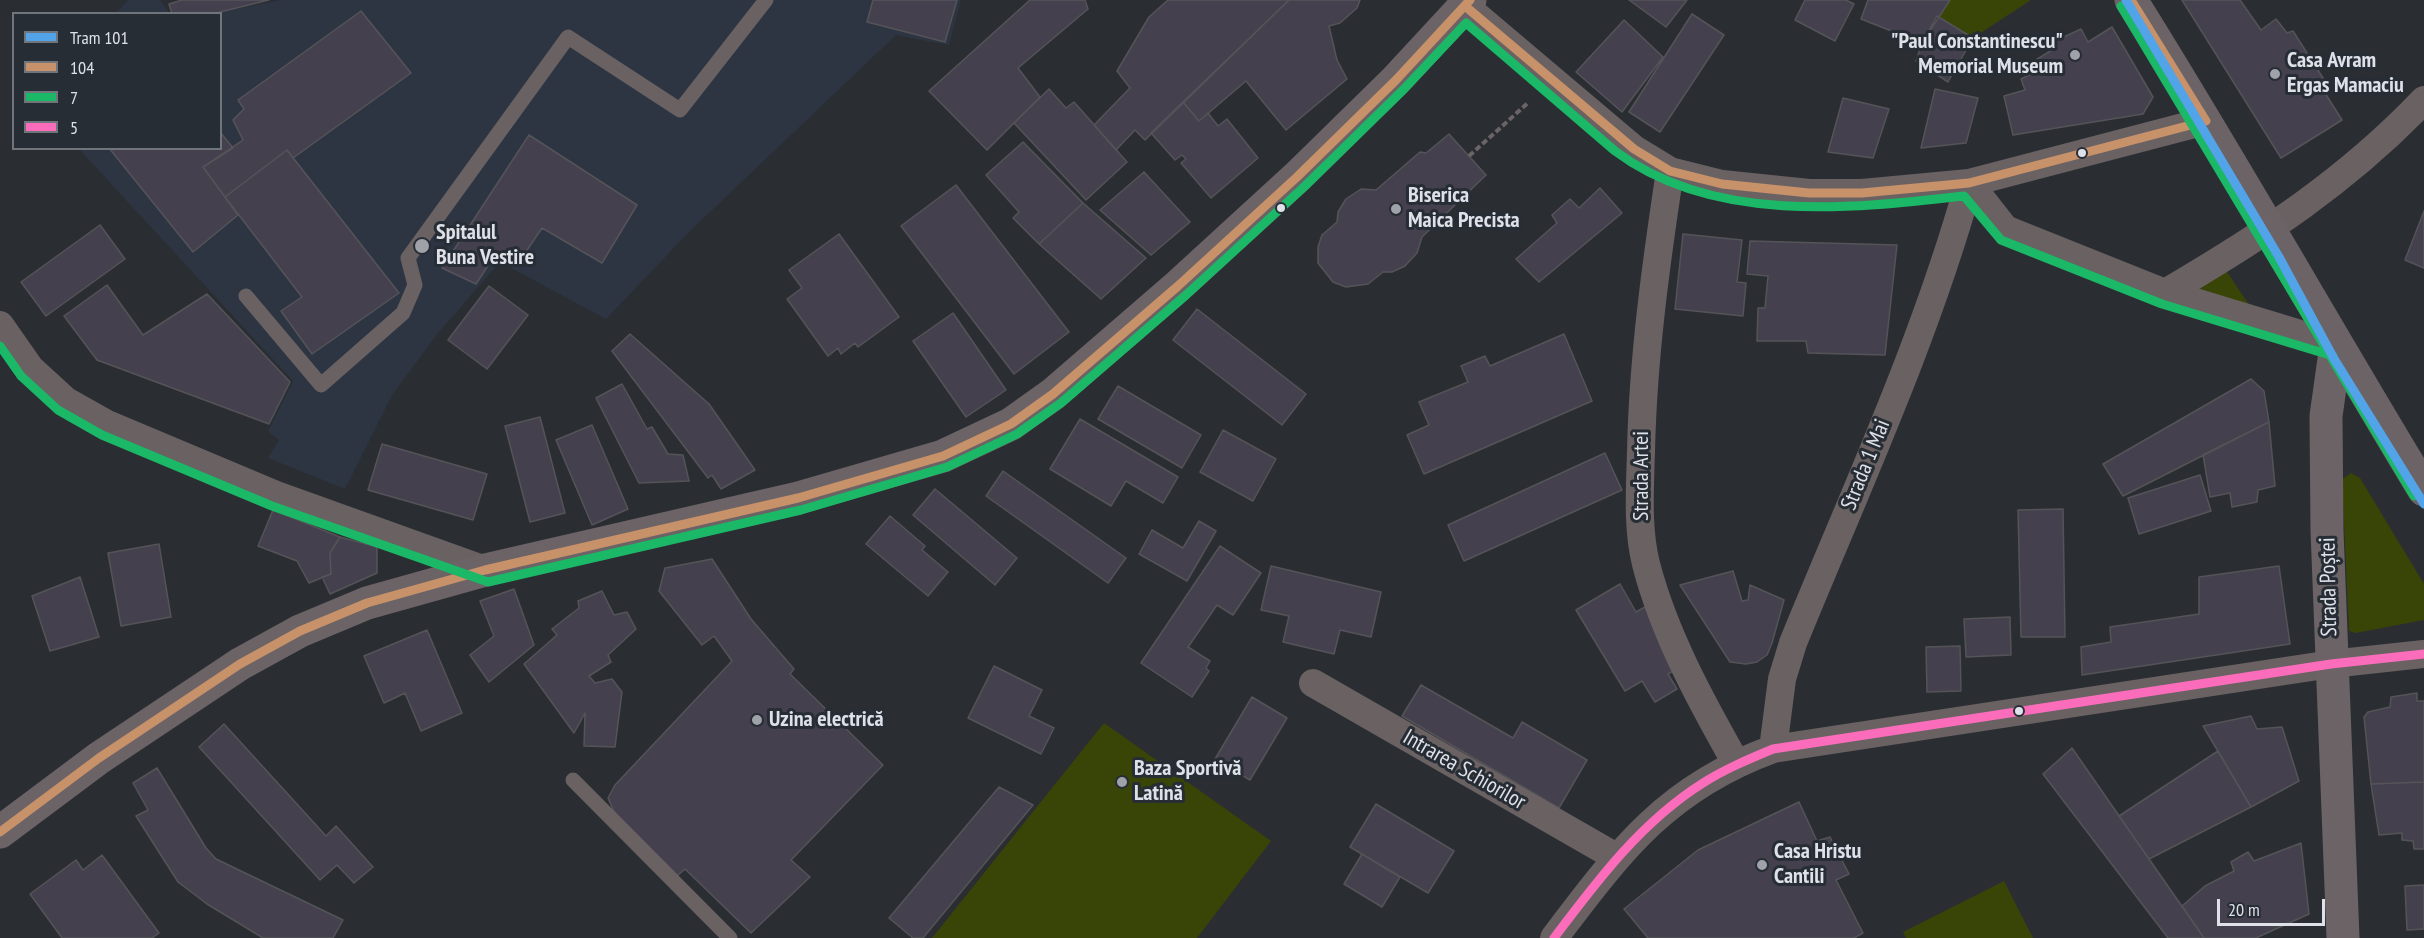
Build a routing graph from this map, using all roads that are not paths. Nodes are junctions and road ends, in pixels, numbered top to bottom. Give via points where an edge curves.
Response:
1 (766, 0) edge
2 (2131, 0) edge
3 (1465, 2) edge
4 (2424, 100) edge
5 (2206, 121) junction
6 (1670, 171) junction
7 (1969, 183) junction
8 (2270, 230) junction
9 (2165, 293) junction
10 (246, 296) dead end
11 (0, 325) edge
12 (2336, 345) junction
13 (2424, 490) edge
14 (485, 570) junction
15 (2424, 654) edge
16 (2331, 664) junction
17 (1313, 683) dead end
18 (1773, 749) junction
19 (1736, 763) junction
20 (573, 780) dead end
21 (0, 832) edge
22 (1616, 857) junction
23 (730, 938) edge
24 (1554, 938) edge
25 (2343, 938) edge

1 - 10 lane via 680,110 568,37 408,258 415,285 403,313 321,385
2 - 5 main road
3 - 6 street via 1634,149
3 - 14 main road via 1396,80 1297,177 1053,394 1011,424 944,456 798,498
4 - 8 street via 2341,177
5 - 7 street
5 - 8 main road
6 - 7 street via 1722,184 1809,192 1900,190
6 - 19 street, Strada Artei via 1647,328 1639,514 1646,564 1664,614 1704,706
7 - 9 street via 2005,229
7 - 18 street, Strada 1 Mai via 1927,314 1793,643 1782,679
8 - 9 street
8 - 12 main road
9 - 12 street
11 - 14 street via 30,368 66,401 107,424 276,495
12 - 13 main road
12 - 16 main road, Strada Poștei via 2326,416
14 - 21 main road via 367,603 300,631 176,705
15 - 16 street
16 - 18 street
16 - 25 main road, Strada Poștei
17 - 22 street, Intrarea Schiorilor
18 - 19 street
19 - 22 street via 1699,784 1657,816
20 - 23 lane
22 - 24 street

